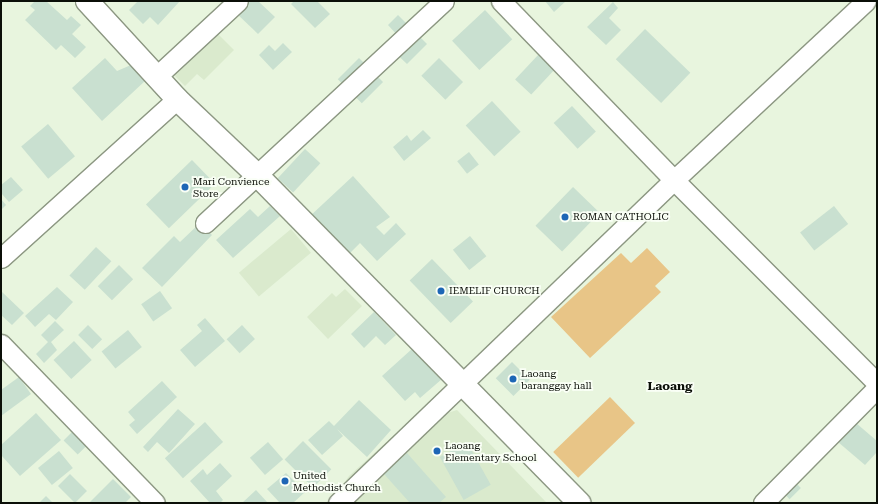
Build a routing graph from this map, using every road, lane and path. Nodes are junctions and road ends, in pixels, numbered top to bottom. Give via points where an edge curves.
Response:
1 (87, 1) edge
2 (238, 1) edge
3 (444, 1) edge
4 (501, 1) edge
5 (866, 1) edge
6 (157, 76) junction
7 (177, 98) junction
8 (257, 175) junction
9 (674, 180) junction
10 (205, 223) dead end
11 (1, 258) edge
12 (1, 344) edge
13 (877, 383) edge
14 (462, 386) junction
15 (877, 388) edge
16 (155, 503) edge
17 (338, 503) edge
18 (579, 503) edge
19 (763, 503) edge

1 - 6 street
2 - 6 street
3 - 8 street
4 - 9 street
5 - 9 street
6 - 7 street
7 - 8 street
7 - 11 street
8 - 10 street
8 - 14 street
9 - 13 street
9 - 14 street
12 - 16 street
14 - 17 street
14 - 18 street
15 - 19 street

